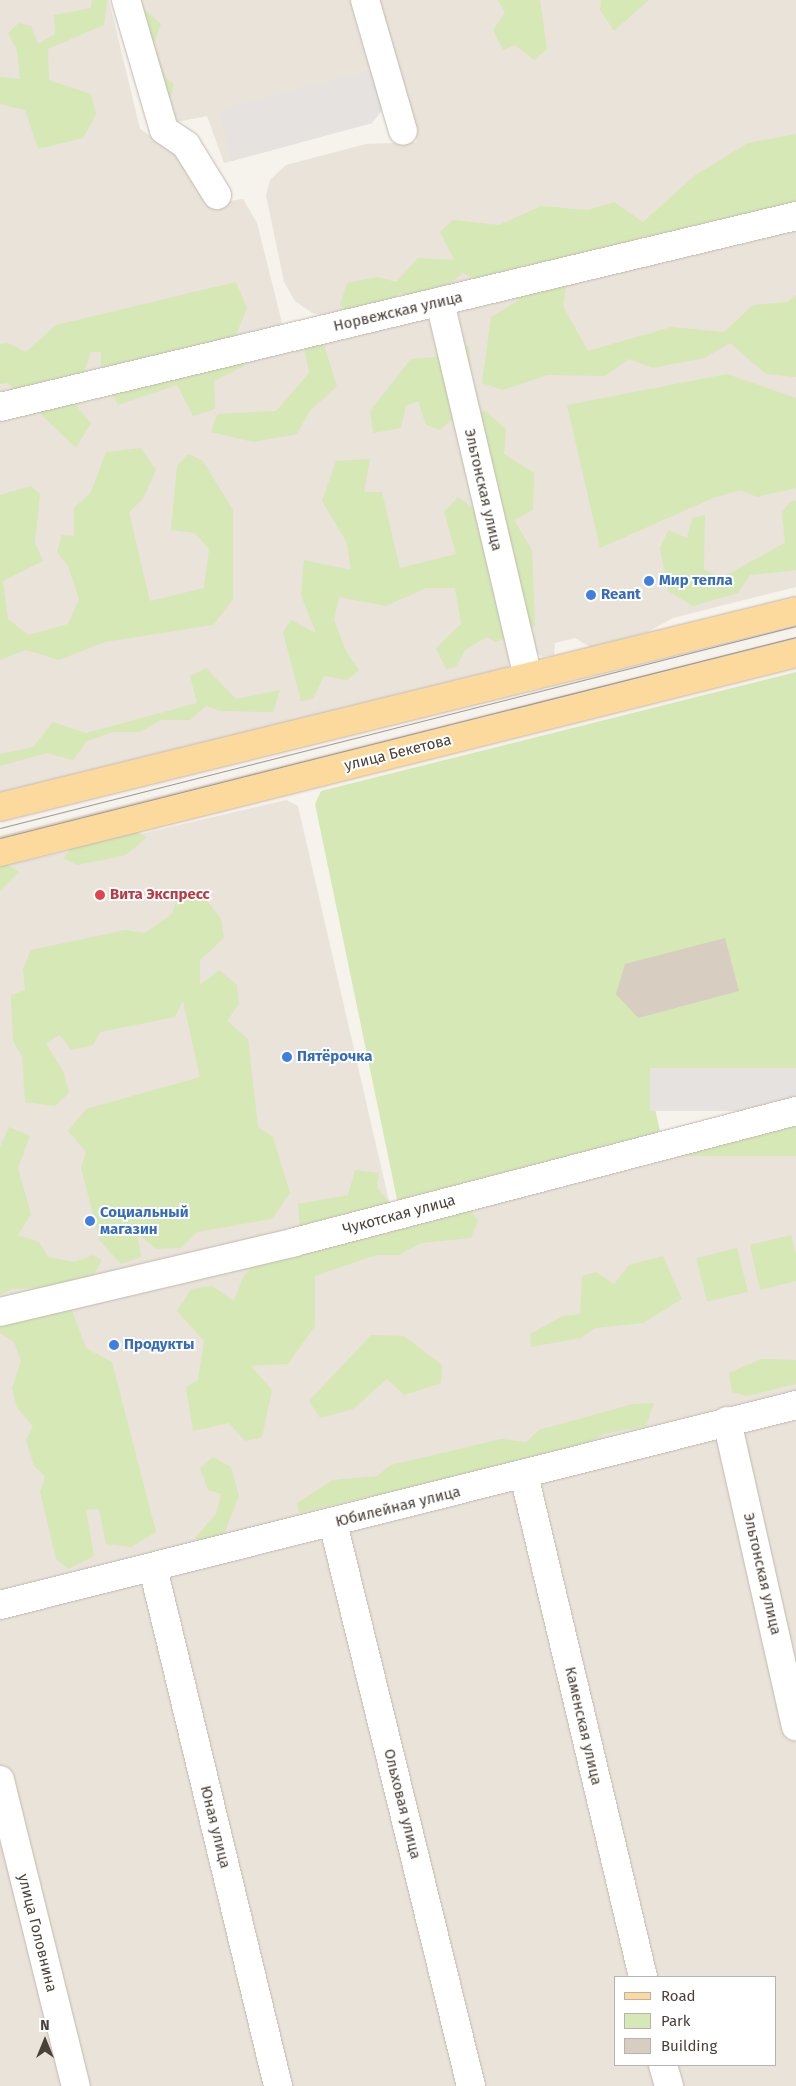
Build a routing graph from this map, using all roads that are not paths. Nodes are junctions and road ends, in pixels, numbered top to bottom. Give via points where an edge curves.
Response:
1 (126, 0) edge
2 (366, 0) edge
3 (403, 131) dead end
4 (217, 195) dead end
5 (796, 216) edge
6 (440, 302) junction
7 (0, 407) edge
8 (796, 611) edge
9 (796, 653) edge
10 (528, 677) junction
11 (0, 807) edge
12 (0, 852) edge
13 (796, 1111) edge
14 (0, 1312) edge
15 (796, 1405) edge
16 (727, 1421) junction
17 (524, 1475) junction
18 (333, 1523) junction
19 (153, 1568) junction
20 (0, 1605) edge
21 (796, 1726) edge
22 (0, 1780) edge
23 (643, 1976) edge
24 (664, 2066) edge
25 (76, 2086) edge
26 (278, 2086) edge
27 (471, 2086) edge
28 (668, 2086) edge

1 - 4 street via 164,130 186,145
2 - 3 street
5 - 6 street, Норвежская улица
6 - 7 street, Норвежская улица
6 - 10 street, Эльтонская улица
8 - 10 main road
9 - 12 main road, улица Бекетова
10 - 11 main road
13 - 14 street, Чукотская улица via 295,1242
15 - 16 street, Юбилейная улица
16 - 17 street, Юбилейная улица
16 - 21 street, Эльтонская улица
17 - 18 street, Юбилейная улица
17 - 23 street, Каменская улица
18 - 19 street, Юбилейная улица
18 - 27 street, Ольховая улица
19 - 20 street, Юбилейная улица
19 - 26 street, Юная улица
22 - 25 street, улица Головнина
24 - 28 street

